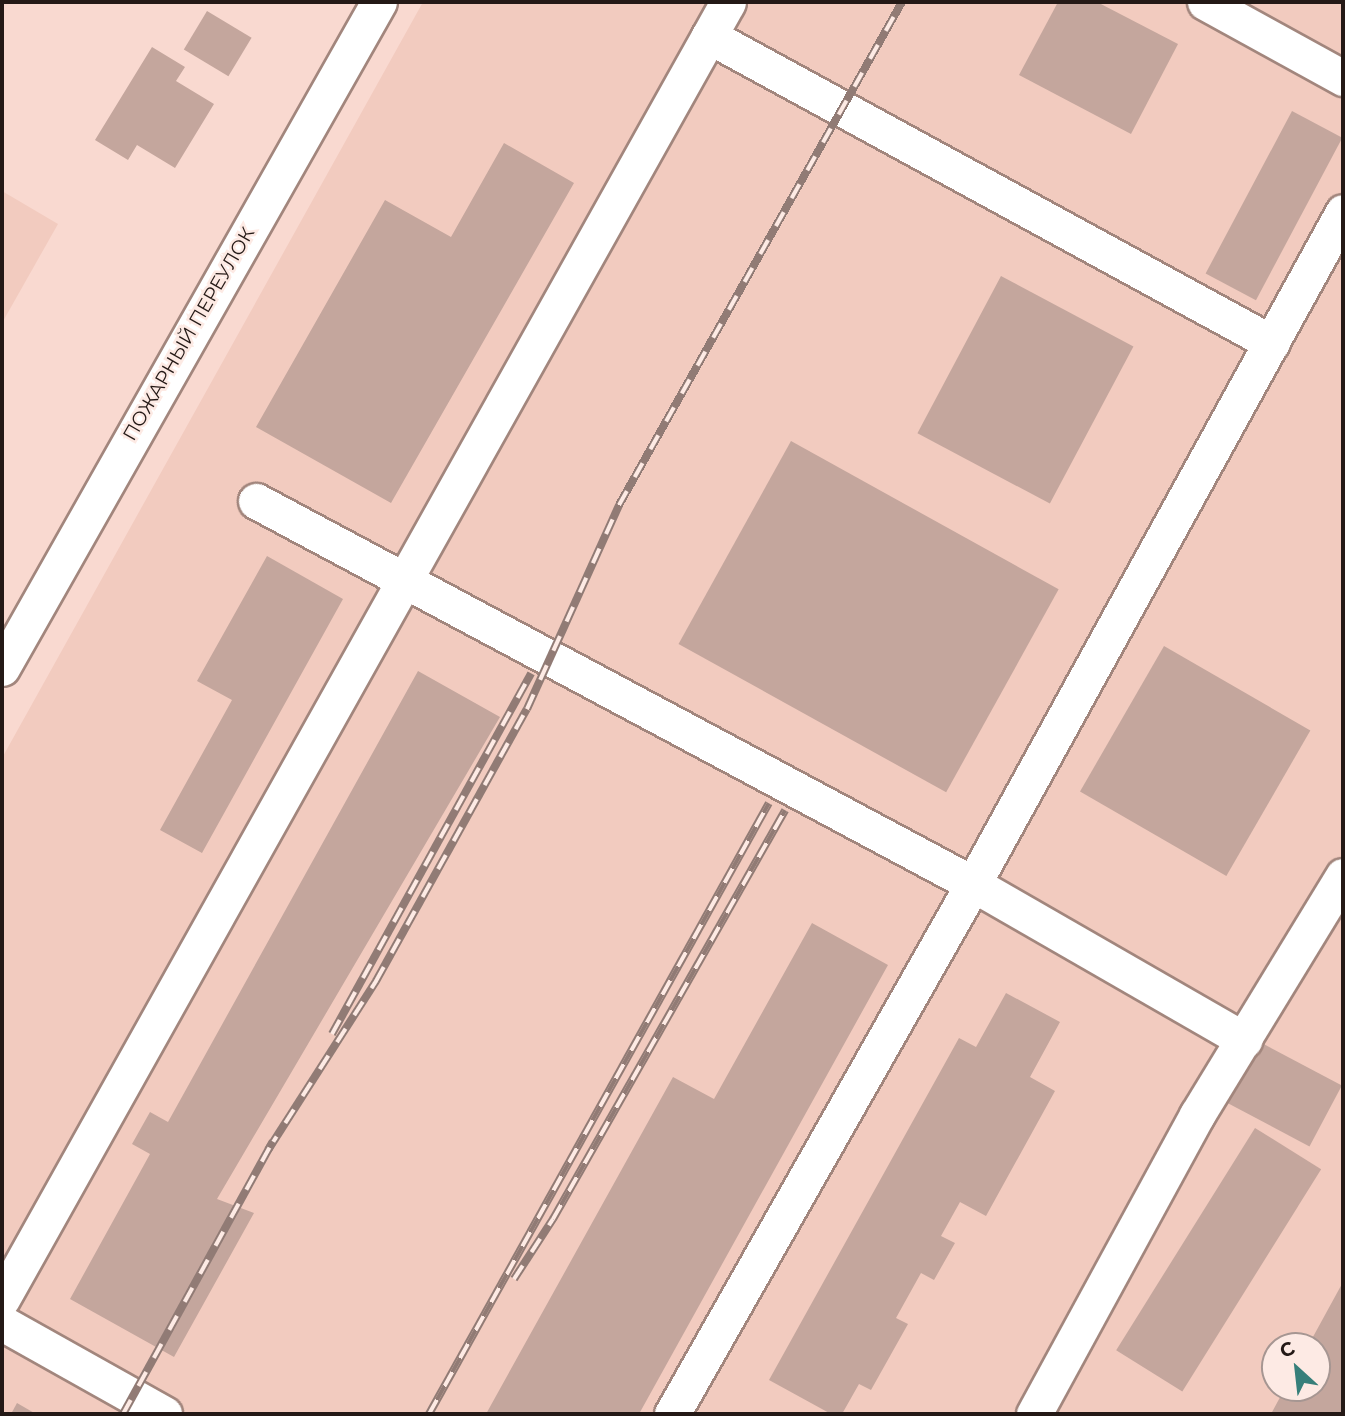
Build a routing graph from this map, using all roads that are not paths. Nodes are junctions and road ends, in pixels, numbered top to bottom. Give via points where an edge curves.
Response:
1 (728, 2) edge
2 (1205, 2) edge
3 (372, 4) edge
4 (709, 36) junction
5 (1343, 78) edge
6 (1343, 212) edge
7 (1272, 342) junction
8 (256, 501) dead end
9 (407, 579) junction
10 (2, 668) edge
11 (1343, 876) edge
12 (973, 884) junction
13 (1244, 1040) junction
14 (2, 1299) edge
15 (2, 1323) edge
16 (164, 1414) edge
17 (672, 1414) edge
18 (1034, 1414) edge

1 - 4 street
2 - 5 street
3 - 10 street, ПОЖАРНЫЙ ПЕРЕУЛОК
4 - 7 street
4 - 9 street
6 - 7 street
7 - 12 street
8 - 9 street
9 - 12 street
9 - 14 street
11 - 13 street
12 - 13 street
12 - 17 street
13 - 18 street
15 - 16 street

